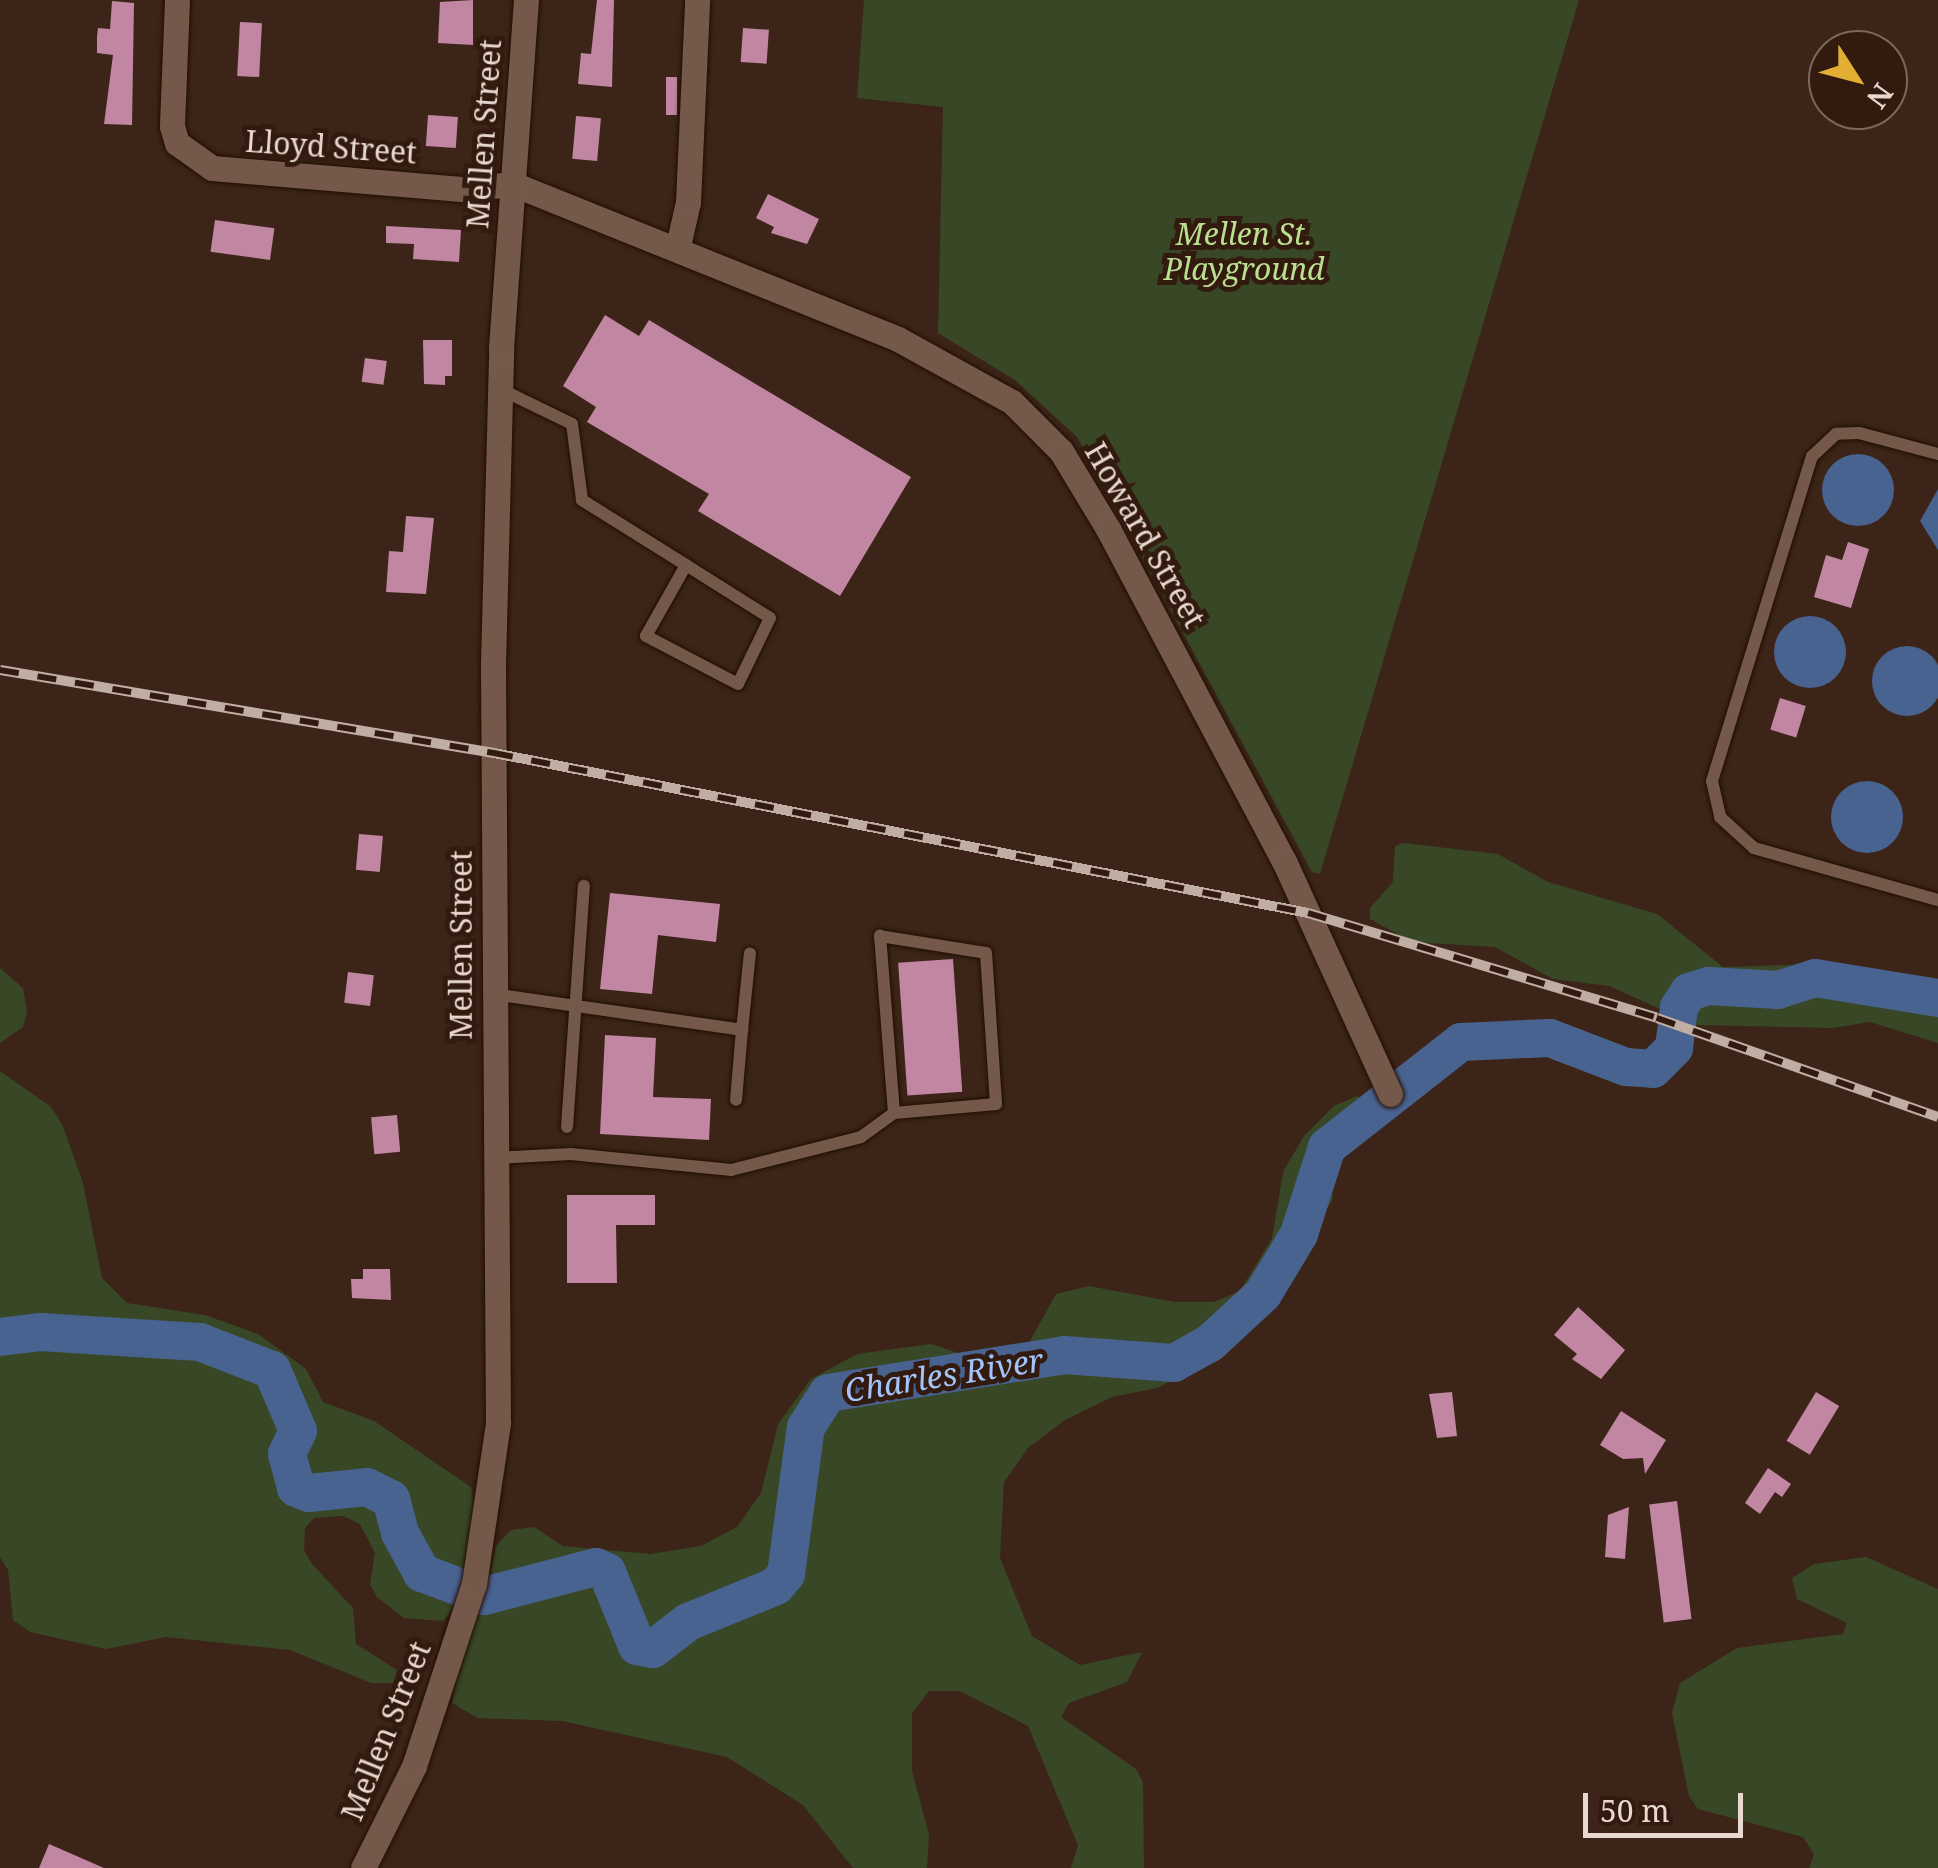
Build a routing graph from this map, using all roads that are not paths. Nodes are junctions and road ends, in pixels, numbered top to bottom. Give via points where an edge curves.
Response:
1 (177, 0) edge
2 (526, 0) edge
3 (698, 0) edge
4 (513, 184) junction
5 (678, 246) junction
6 (500, 389) junction
7 (1938, 454) edge
8 (686, 565) junction
9 (584, 886) dead end
10 (1938, 900) edge
11 (750, 953) dead end
12 (494, 994) junction
13 (574, 1006) junction
14 (742, 1030) junction
15 (1390, 1094) dead end
16 (736, 1100) dead end
17 (894, 1112) junction
18 (568, 1127) dead end
19 (494, 1158) junction
20 (363, 1868) edge

1 - 4 street, Lloyd Street via 172,126 176,143 192,157 236,174 464,189
2 - 4 street, Mellen Street
3 - 5 street via 688,202
4 - 5 street, Howard Street
4 - 6 street, Mellen Street
5 - 15 street, Howard Street via 898,339 983,383 1061,451 1251,795
6 - 8 lane via 572,424 582,500
6 - 12 street, Mellen Street
7 - 10 lane via 1859,433 1836,434 1812,456 1712,781 1720,817 1754,848
8 - 8 lane via 770,618 738,684 646,636
9 - 13 lane
11 - 14 lane
12 - 13 lane
12 - 19 street, Mellen Street
13 - 14 lane
13 - 18 lane
14 - 16 lane
17 - 17 lane via 880,936 986,953 996,1104
17 - 19 lane via 861,1137 731,1170 571,1154
19 - 20 street, Mellen Street via 498,1422 472,1593 414,1766

